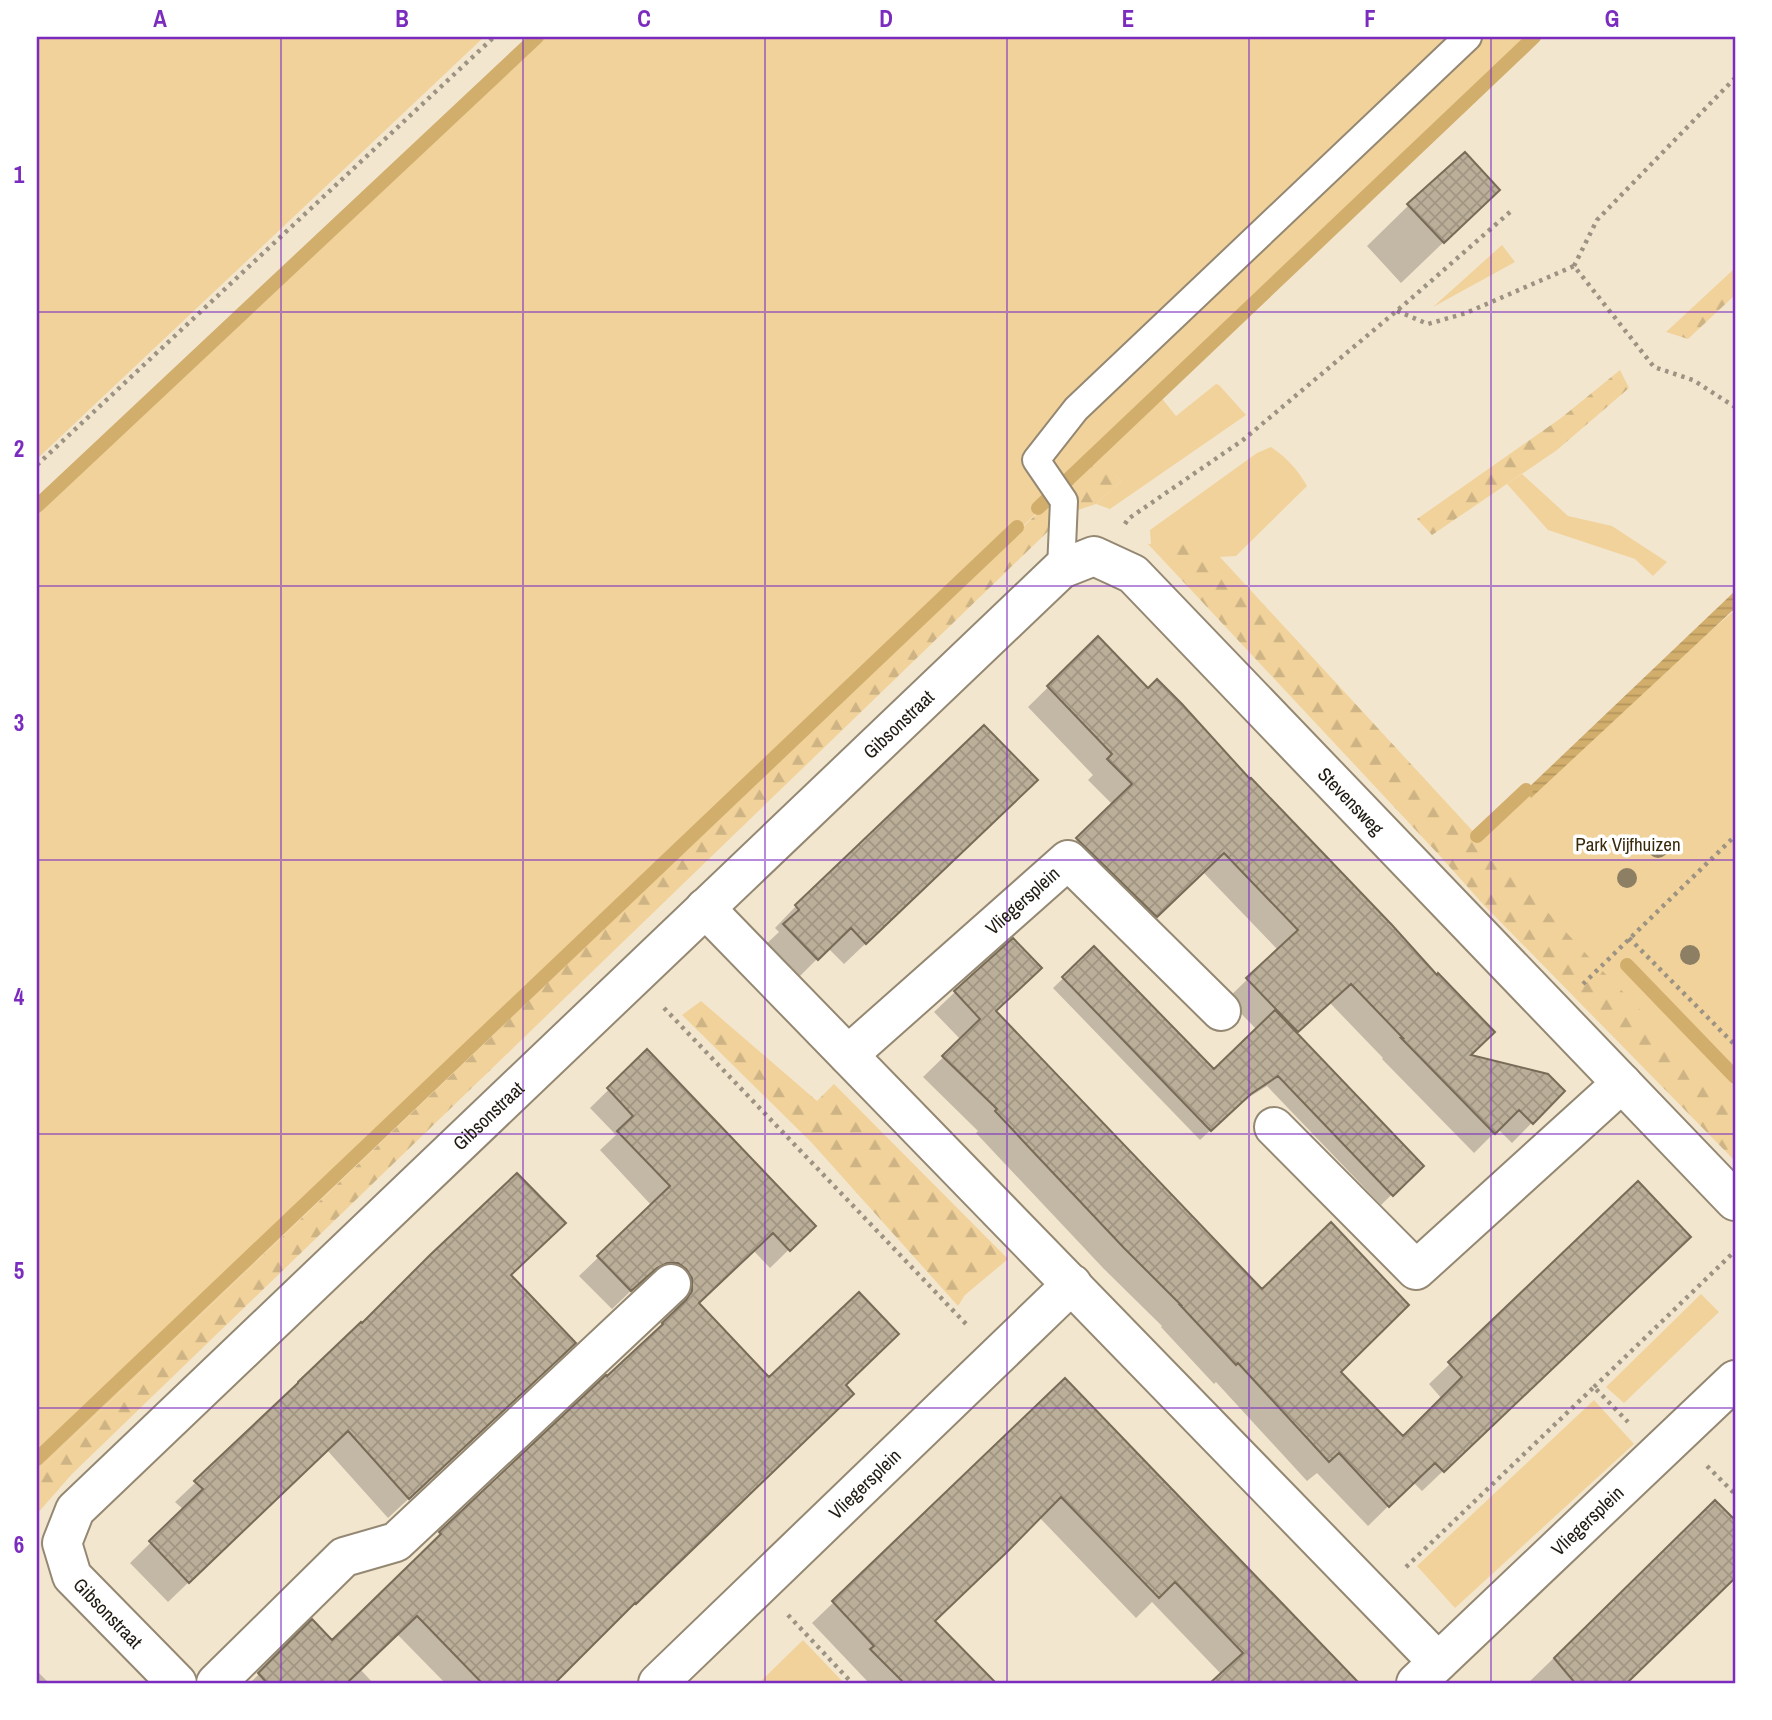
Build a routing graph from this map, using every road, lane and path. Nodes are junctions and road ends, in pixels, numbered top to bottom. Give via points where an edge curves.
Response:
1 (494, 37) edge
2 (1468, 37) edge
3 (1735, 79) edge
4 (1510, 212) dead end
5 (1574, 266) junction
6 (1396, 310) junction
7 (1735, 407) edge
8 (37, 466) edge
9 (1128, 519) dead end
10 (1061, 569) junction
11 (1735, 836) edge
12 (705, 908) junction
13 (1629, 937) junction
14 (634, 976) junction
15 (1221, 1011) dead end
16 (1554, 1013) junction
17 (1735, 1045) edge
18 (848, 1055) junction
19 (1622, 1083) junction
20 (1274, 1127) dead end
21 (1735, 1201) edge
22 (1735, 1251) edge
23 (671, 1284) dead end
24 (1072, 1284) junction
25 (997, 1356) junction
26 (1735, 1380) edge
27 (1594, 1387) junction
28 (1658, 1454) junction
29 (760, 1585) junction
30 (1376, 1597) junction
31 (1427, 1673) edge
32 (177, 1683) edge
33 (216, 1683) edge
34 (658, 1683) edge
35 (852, 1683) edge

1 - 8 path
2 - 10 lane via 1076,409 1036,460 1064,501
3 - 5 path via 1597,220
4 - 6 path
5 - 6 path via 1466,313 1428,324
5 - 7 path via 1654,367 1693,380
6 - 9 path via 1243,440
10 - 12 street, Gibsonstraat
10 - 16 street, Stevensweg via 1094,556 1133,573
11 - 13 path
12 - 14 street, Gibsonstraat
12 - 18 street, Vliegersplein
13 - 16 path
13 - 17 path
14 - 25 path
14 - 32 street, Gibsonstraat via 75,1510 62,1543 72,1576
15 - 18 street, Vliegersplein via 1068,860
16 - 19 street, Stevensweg
18 - 24 street, Vliegersplein
19 - 20 street via 1416,1270
19 - 21 street, Stevensweg
22 - 27 path
23 - 33 street via 396,1542 344,1557
24 - 25 street, Vliegersplein
24 - 30 street, Vliegersplein
25 - 29 street, Vliegersplein
26 - 28 street, Vliegersplein
27 - 28 path
27 - 30 path
28 - 31 street, Vliegersplein
29 - 34 street, Vliegersplein
29 - 35 path
30 - 31 street, Vliegersplein

